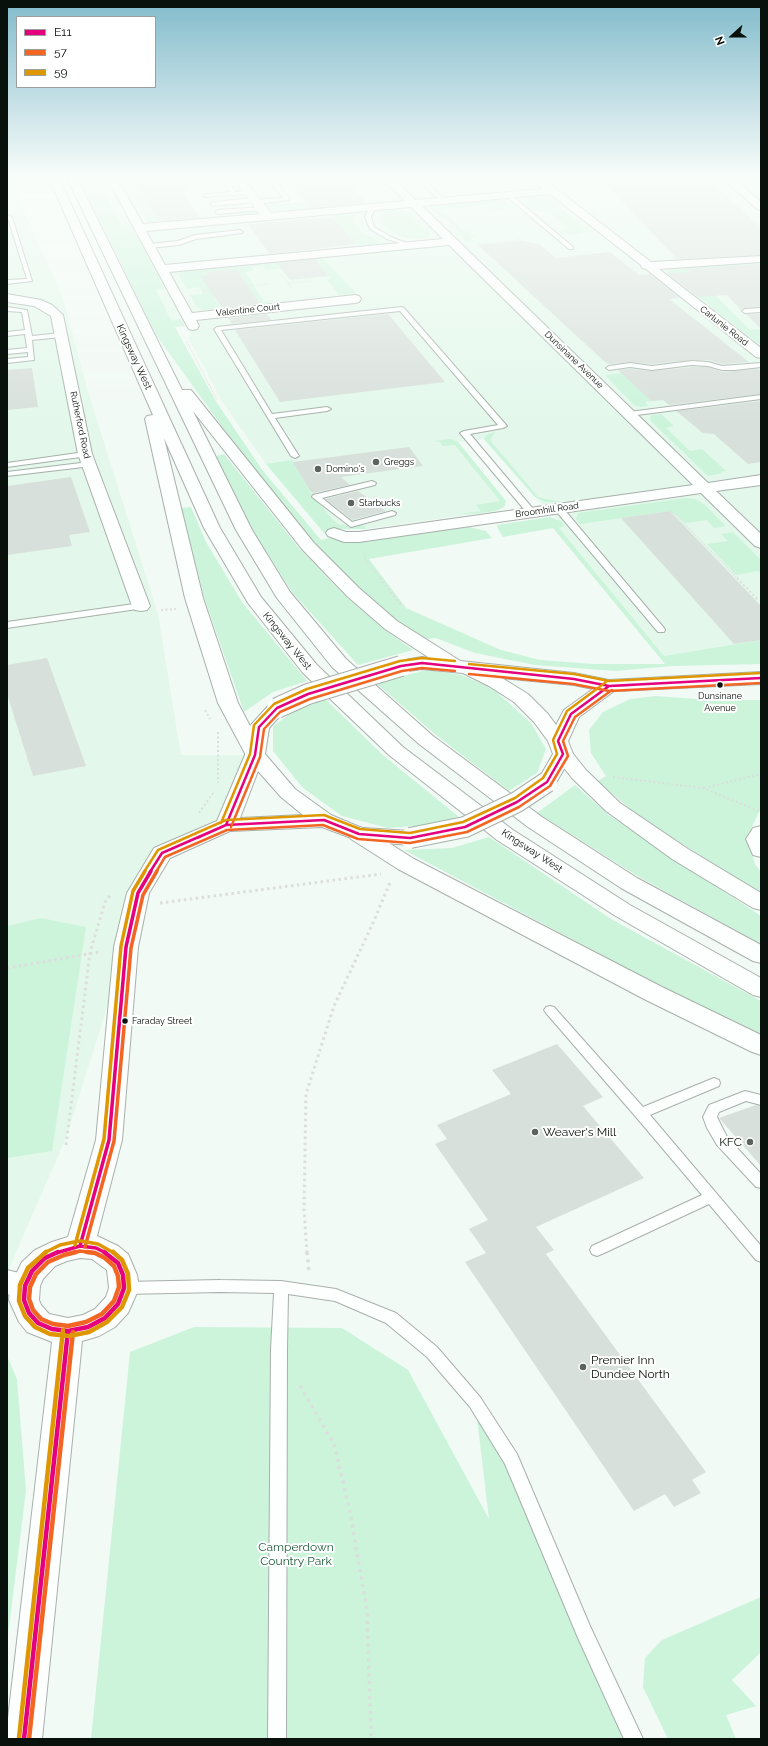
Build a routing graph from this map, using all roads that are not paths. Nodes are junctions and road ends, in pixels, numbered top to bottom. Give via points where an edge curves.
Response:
1 (23, 259) edge
2 (91, 259) edge
3 (111, 259) edge
4 (156, 259) edge
5 (269, 259) edge
6 (471, 259) edge
7 (638, 259) edge
8 (753, 259) edge
9 (646, 266) junction
10 (162, 270) junction
11 (7, 282) edge
12 (7, 298) edge
13 (355, 299) dead end
14 (7, 310) edge
15 (761, 310) edge
16 (745, 311) dead end
17 (7, 334) edge
18 (29, 335) junction
19 (61, 335) junction
20 (30, 350) junction
21 (7, 352) edge
22 (761, 354) edge
23 (159, 359) junction
24 (7, 361) edge
25 (761, 365) edge
26 (609, 368) dead end
27 (141, 372) junction
28 (761, 397) edge
29 (327, 409) dead end
30 (629, 414) junction
31 (270, 416) junction
32 (295, 456) dead end
33 (87, 459) junction
34 (7, 465) edge
35 (7, 474) edge
36 (761, 480) edge
37 (372, 483) dead end
38 (705, 488) junction
39 (558, 509) junction
40 (531, 512) junction
41 (392, 513) dead end
42 (334, 533) dead end
43 (761, 543) edge
44 (141, 606) joint
45 (7, 625) edge
46 (661, 630) dead end
47 (462, 667) junction
48 (761, 678) edge
49 (609, 686) junction
50 (560, 747) junction
51 (255, 755) junction
52 (324, 820) junction
53 (226, 825) junction
54 (761, 833) edge
55 (359, 834) junction
56 (761, 850) edge
57 (761, 904) edge
58 (761, 955) edge
59 (761, 988) edge
60 (550, 1010) dead end
61 (761, 1046) edge
62 (714, 1083) dead end
63 (761, 1100) edge
64 (641, 1113) junction
65 (761, 1183) edge
66 (711, 1197) junction
67 (80, 1246) junction
68 (597, 1250) dead end
69 (761, 1256) edge
70 (16, 1284) edge
71 (281, 1287) junction
72 (124, 1288) junction
73 (68, 1331) junction
74 (24, 1739) edge
75 (277, 1739) edge
76 (634, 1739) edge

1 - 11 lane via 30,280
2 - 27 main road, Kingsway West
3 - 23 main road
4 - 10 main road
5 - 10 main road
6 - 30 main road, Dunsinane Avenue
7 - 9 main road, Carlunie Road
8 - 9 main road
9 - 22 main road, Carlunie Road
10 - 13 main road, Valentine Court via 190,321
12 - 19 main road, Rutherford Road via 48,308 57,314
14 - 18 lane via 25,311
15 - 16 lane
17 - 18 lane
18 - 19 lane
18 - 20 lane
19 - 33 main road, Rutherford Road
20 - 21 lane
20 - 24 lane via 32,359
23 - 47 main road via 308,546 353,592 391,625
23 - 58 main road via 244,530 283,594 340,662 426,740 535,822 629,883
25 - 26 lane via 722,368 692,363 652,368 630,365
27 - 51 main road via 194,598 228,703
27 - 59 main road, Kingsway West via 212,528 254,599 310,669 396,751 505,835 622,910
28 - 30 lane
29 - 31 lane
30 - 38 main road, Dunsinane Avenue
31 - 32 lane
31 - 40 lane via 216,328 402,309 503,426 464,433
33 - 34 lane
33 - 35 lane
33 - 44 main road, Rutherford Road
36 - 38 main road, Broomhill Road
37 - 41 lane via 316,497 351,525
38 - 39 main road, Broomhill Road
38 - 43 main road, Dunsinane Avenue
39 - 40 main road, Broomhill Road
39 - 46 lane
40 - 42 main road, Broomhill Road via 359,537 344,537
44 - 45 lane
47 - 49 main road via 574,679
47 - 50 main road via 496,682 521,698 541,718
47 - 51 main road, bridge via 422,663 401,666 308,694 277,708 259,727
48 - 49 main road
49 - 50 main road via 571,714
50 - 55 main road, bridge via 547,782 517,802 465,827 410,838
50 - 57 main road via 580,774 613,807 680,854
51 - 52 main road via 288,793
51 - 53 main road
52 - 53 main road
52 - 55 main road
53 - 67 main road via 162,853 138,893 126,947 109,1140
54 - 56 main road via 758,839
55 - 61 main road via 400,868
60 - 64 lane
62 - 64 lane
63 - 65 lane via 745,1096 714,1109 710,1117 722,1141
64 - 66 lane
66 - 68 lane
66 - 69 lane
67 - 70 main road via 62,1250 46,1258
67 - 72 main road via 96,1248 118,1263 123,1275
70 - 73 main road via 29,1313 38,1323 52,1329
71 - 72 lane
71 - 75 lane
71 - 76 lane via 336,1295 391,1318 432,1352 475,1402 511,1459 584,1632
72 - 73 main road via 118,1304 105,1318 88,1327
73 - 74 main road

